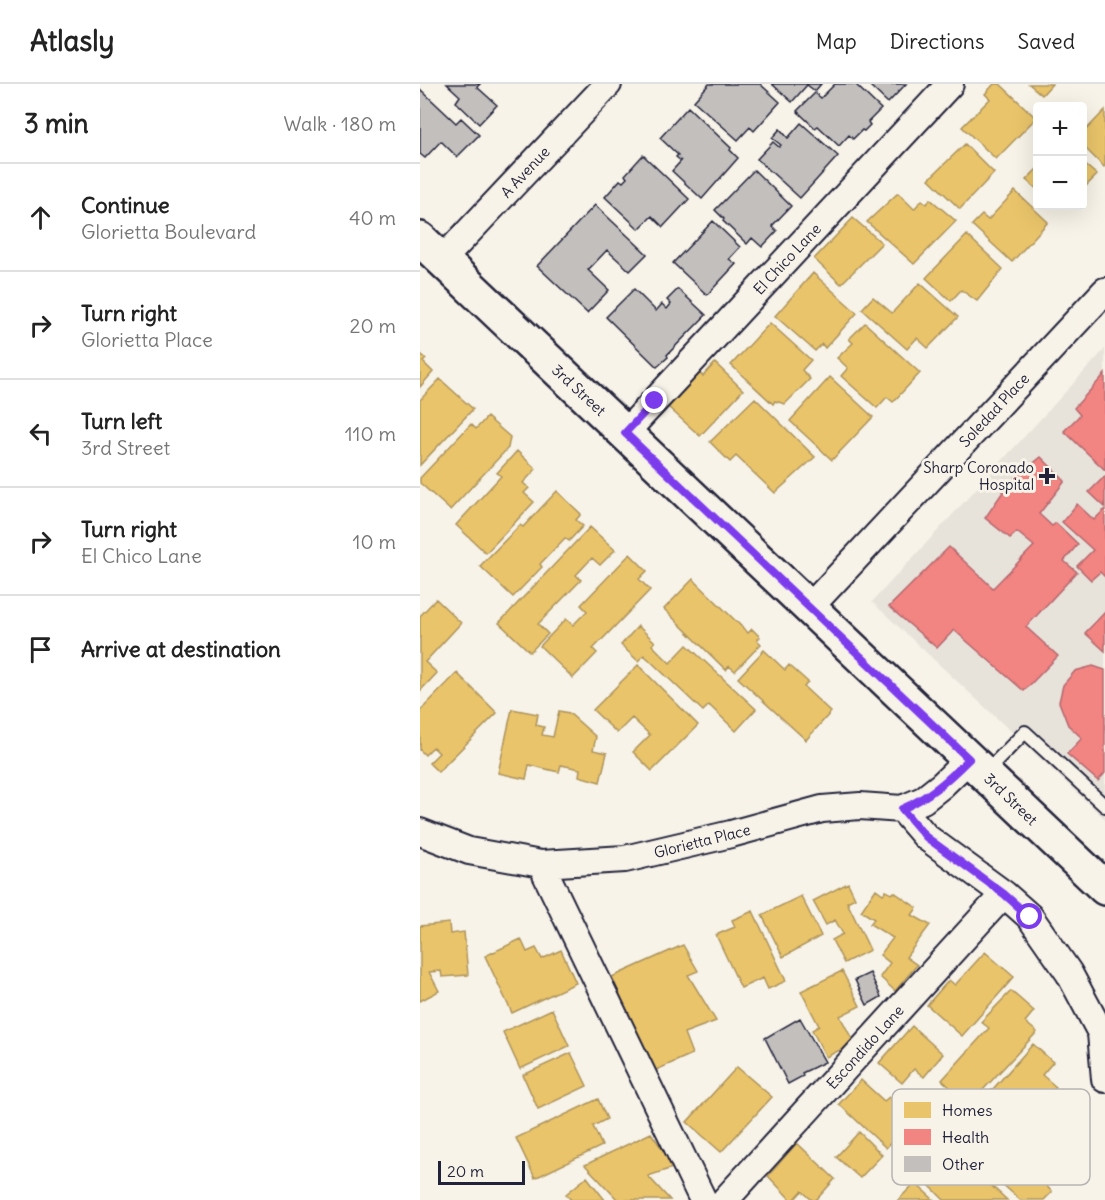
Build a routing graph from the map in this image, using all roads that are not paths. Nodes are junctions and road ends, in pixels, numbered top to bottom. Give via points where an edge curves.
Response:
1 (609, 84) edge
2 (950, 84) edge
3 (431, 250) edge
4 (1105, 291) edge
5 (625, 433) junction
6 (809, 608) junction
7 (976, 766) junction
8 (1105, 806) edge
9 (902, 809) junction
10 (420, 832) edge
11 (541, 864) junction
12 (1105, 888) edge
13 (1004, 894) junction
14 (1105, 1079) edge
15 (703, 1200) edge
16 (725, 1200) edge

1 - 3 street, A Avenue
2 - 5 street, El Chico Lane
3 - 5 street, 3rd Street
4 - 6 street, Soledad Place
5 - 6 street, 3rd Street
6 - 7 street, 3rd Street
7 - 8 lane via 1025,732
7 - 9 street
7 - 12 street, 3rd Street
9 - 11 street, Glorietta Place via 822,809 625,859
9 - 13 street via 926,837
10 - 11 street, Glorietta Place via 469,851
11 - 15 street
13 - 14 street via 1030,917 1069,973 1101,1033
13 - 16 street, Escondido Lane

